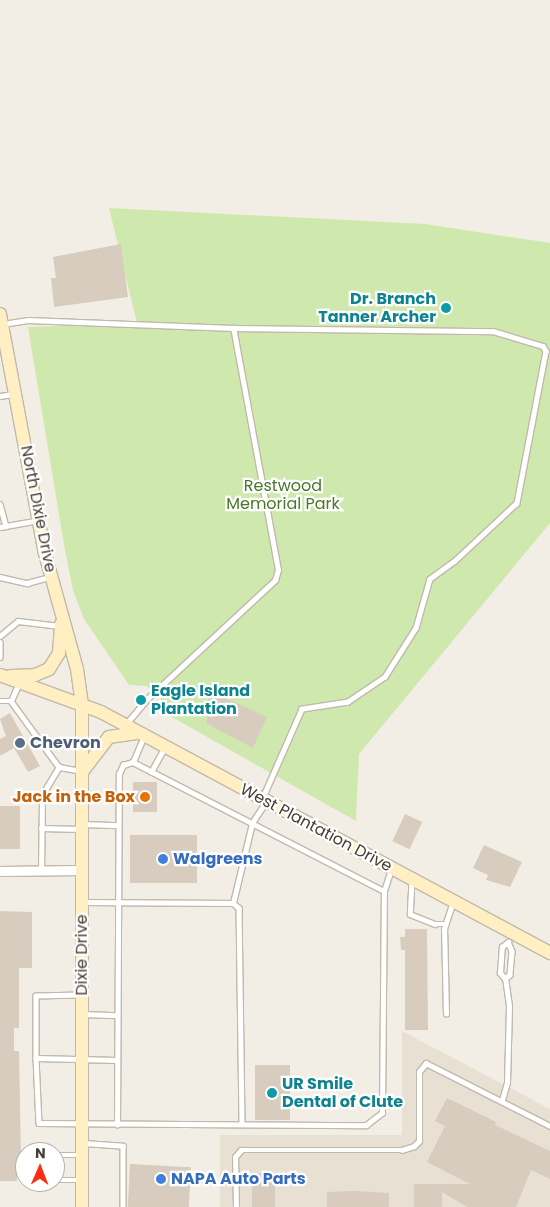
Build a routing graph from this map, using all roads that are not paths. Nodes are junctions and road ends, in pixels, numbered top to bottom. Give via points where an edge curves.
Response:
1 (1, 319) edge
2 (233, 328) junction
3 (16, 394) junction
4 (0, 396) edge
5 (0, 504) edge
6 (39, 520) junction
7 (6, 526) junction
8 (0, 527) edge
9 (50, 576) junction
10 (0, 577) edge
11 (61, 623) junction
12 (0, 636) edge
13 (0, 642) edge
14 (0, 657) edge
15 (2, 676) edge
16 (19, 682) junction
17 (0, 701) edge
18 (11, 702) junction
19 (82, 704) junction
20 (125, 725) junction
21 (141, 734) junction
22 (165, 747) junction
23 (133, 762) junction
24 (59, 768) junction
25 (82, 772) junction
26 (151, 772) junction
27 (264, 801) junction
28 (252, 823) junction
29 (118, 825) junction
30 (82, 826) junction
31 (41, 828) junction
32 (392, 869) junction
33 (82, 870) junction
34 (0, 871) edge
35 (41, 871) junction
36 (412, 880) junction
37 (384, 891) junction
38 (454, 901) junction
39 (82, 902) junction
40 (118, 903) junction
41 (233, 903) junction
42 (445, 924) junction
43 (510, 937) junction
44 (550, 953) edge
45 (505, 979) junction
46 (82, 994) junction
47 (82, 1014) junction
48 (446, 1014) dead end
49 (117, 1015) junction
50 (36, 1058) junction
51 (82, 1058) junction
52 (117, 1060) junction
53 (502, 1100) junction
54 (242, 1123) junction
55 (82, 1125) junction
56 (117, 1125) junction
57 (550, 1126) edge
58 (82, 1149) junction
59 (65, 1153) edge
60 (65, 1180) edge
61 (82, 1180) junction
62 (82, 1207) edge
63 (123, 1207) edge
64 (236, 1207) edge

1 - 2 lane
1 - 3 main road, North Dixie Drive
2 - 20 lane via 278,570 276,580 145,701
2 - 27 lane via 493,331 543,346 546,351 516,503 455,562 430,579 416,628 385,677 348,702 302,709
3 - 4 lane
3 - 6 main road, North Dixie Drive
5 - 7 lane
6 - 7 lane
6 - 9 main road, North Dixie Drive
7 - 8 lane
9 - 10 lane via 27,582
9 - 11 main road, North Dixie Drive
11 - 12 lane via 18,621
11 - 15 main road via 59,653 49,669 35,675
11 - 19 main road, North Dixie Drive via 75,662
13 - 14 lane
15 - 16 main road, West Plantation Drive
16 - 18 lane
16 - 19 main road, West Plantation Drive
17 - 18 lane
18 - 24 lane
19 - 20 main road, West Plantation Drive
19 - 25 main road, Dixie Drive
20 - 21 main road, West Plantation Drive
21 - 22 main road, West Plantation Drive
21 - 23 lane
21 - 25 main road via 109,737
22 - 26 lane
22 - 27 main road, West Plantation Drive
23 - 26 lane
23 - 29 lane via 123,765 119,774
24 - 25 lane
24 - 31 lane via 42,795
25 - 30 main road, Dixie Drive
26 - 28 lane
27 - 28 lane
27 - 32 main road, West Plantation Drive
28 - 37 lane
28 - 41 lane
29 - 30 lane
29 - 40 lane
30 - 31 lane
30 - 33 main road, Dixie Drive
31 - 35 lane
32 - 36 main road, West Plantation Drive
32 - 37 lane
33 - 35 street
33 - 39 main road, Dixie Drive
34 - 35 street
36 - 38 main road, West Plantation Drive
36 - 42 lane via 410,914
37 - 54 lane via 382,1112 366,1125
38 - 42 lane
38 - 43 main road, West Plantation Drive
39 - 40 lane
39 - 46 main road, Dixie Drive
40 - 41 lane
40 - 49 lane
41 - 54 lane via 239,908
42 - 48 lane
43 - 44 main road, West Plantation Drive
43 - 45 lane via 510,975
43 - 45 lane via 502,947 501,955 500,973
45 - 53 lane via 508,1061
46 - 47 main road, Dixie Drive
46 - 50 lane via 36,996
47 - 49 lane
47 - 51 main road, Dixie Drive
49 - 52 lane
50 - 51 lane
50 - 55 lane via 39,1123
51 - 52 lane
51 - 55 main road, Dixie Drive
52 - 56 lane
53 - 57 lane
53 - 64 lane via 426,1063 421,1065 419,1141 414,1146 402,1150 241,1150 235,1157
54 - 56 lane
55 - 56 lane
55 - 58 main road, Dixie Drive
58 - 59 lane
58 - 61 main road, Dixie Drive
58 - 63 lane via 123,1146
60 - 61 lane
61 - 62 main road, Dixie Drive

